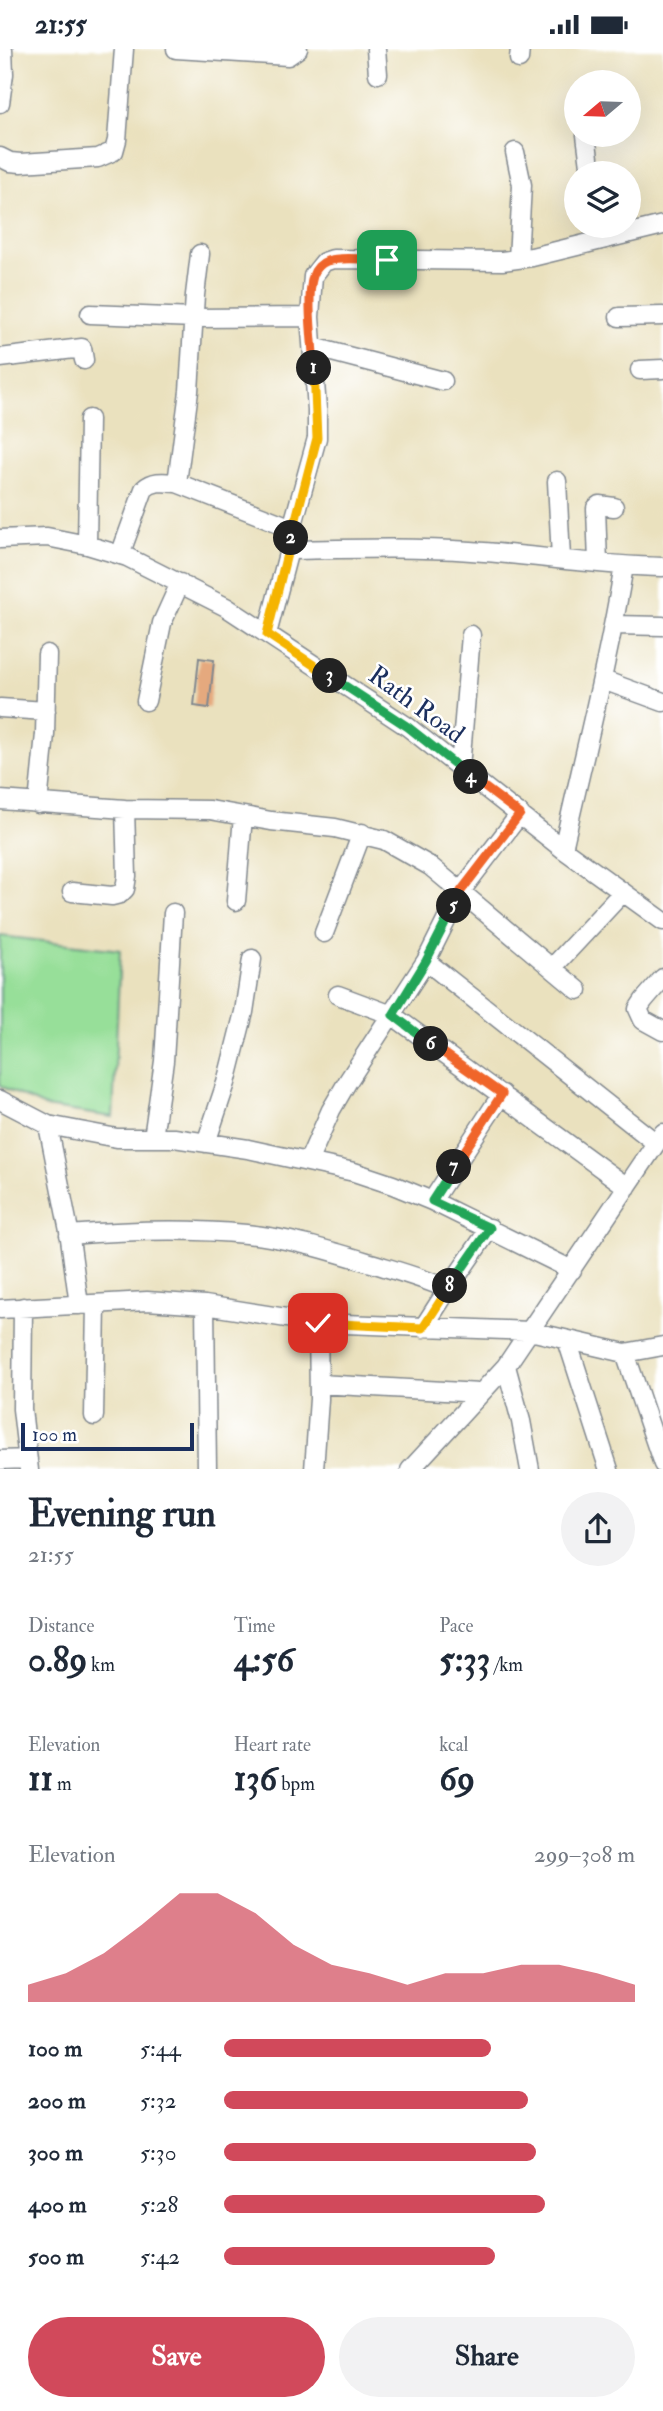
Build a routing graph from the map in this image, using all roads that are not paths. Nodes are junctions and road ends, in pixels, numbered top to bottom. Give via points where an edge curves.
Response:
1 (3, 49) edge
2 (124, 49) edge
3 (176, 49) edge
4 (298, 49) edge
5 (376, 49) edge
6 (378, 73) dead end
7 (0, 103) edge
8 (515, 152) dead end
9 (0, 157) edge
10 (663, 225) edge
11 (641, 227) edge
12 (580, 238) edge
13 (200, 254) dead end
14 (518, 258) junction
15 (90, 314) dead end
16 (663, 316) edge
17 (310, 317) junction
18 (619, 317) dead end
19 (195, 318) junction
20 (313, 347) junction
21 (0, 358) edge
22 (84, 360) dead end
23 (663, 369) edge
24 (640, 370) dead end
25 (443, 381) dead end
26 (89, 419) dead end
27 (557, 481) dead end
28 (177, 483) junction
29 (614, 507) dead end
30 (292, 527) junction
31 (0, 539) edge
32 (87, 545) junction
33 (289, 550) junction
34 (120, 555) junction
35 (561, 558) junction
36 (598, 563) junction
37 (624, 566) junction
38 (663, 567) edge
39 (180, 583) junction
40 (614, 625) junction
41 (663, 626) edge
42 (267, 634) junction
43 (471, 635) dead end
44 (47, 654) dead end
45 (603, 680) junction
46 (146, 701) dead end
47 (663, 702) edge
48 (0, 708) edge
49 (46, 711) junction
50 (460, 768) junction
51 (0, 800) edge
52 (38, 804) junction
53 (125, 809) junction
54 (520, 814) junction
55 (243, 816) junction
56 (362, 833) junction
57 (563, 849) junction
58 (461, 891) junction
59 (72, 892) dead end
60 (623, 892) junction
61 (236, 901) dead end
62 (658, 911) edge
63 (173, 913) dead end
64 (324, 933) dead end
65 (252, 959) dead end
66 (426, 961) junction
67 (552, 968) junction
68 (663, 978) edge
69 (578, 990) dead end
70 (338, 995) dead end
71 (393, 1015) junction
72 (663, 1031) edge
73 (502, 1094) junction
74 (0, 1100) edge
75 (48, 1125) junction
76 (153, 1138) junction
77 (660, 1138) edge
78 (206, 1143) junction
79 (308, 1162) junction
80 (627, 1187) junction
81 (432, 1201) junction
82 (490, 1228) junction
83 (69, 1234) junction
84 (572, 1270) junction
85 (448, 1289) junction
86 (87, 1304) junction
87 (205, 1305) junction
88 (23, 1307) junction
89 (0, 1309) edge
90 (318, 1323) junction
91 (423, 1328) junction
92 (530, 1331) junction
93 (567, 1340) junction
94 (663, 1346) edge
95 (625, 1353) junction
96 (506, 1366) junction
97 (319, 1384) junction
98 (480, 1393) junction
99 (94, 1416) dead end
100 (0, 1460) edge
101 (28, 1464) edge
102 (663, 1464) edge
103 (207, 1469) edge
104 (314, 1469) edge
105 (410, 1469) edge
106 (530, 1469) edge
107 (609, 1469) edge

1 - 7 street
2 - 9 street via 114,151 98,158 22,163
3 - 4 street via 288,56
5 - 6 street
8 - 14 street via 522,185
10 - 11 street
12 - 14 street
13 - 19 street
14 - 17 street via 440,262 333,259 324,262 313,276
15 - 19 street
16 - 18 street
17 - 19 street
17 - 20 street
19 - 28 street
20 - 25 street
20 - 30 street via 317,438
21 - 22 street via 82,348
23 - 24 street
26 - 32 street
27 - 35 street
28 - 30 street
28 - 34 street via 159,481 144,489
29 - 36 street via 596,508
30 - 33 street
31 - 32 street, Rath Road via 47,537
32 - 34 street, Rath Road
33 - 35 street via 458,550
33 - 42 street
34 - 39 street, Rath Road
35 - 36 street
36 - 37 street
37 - 38 street
37 - 40 street
39 - 42 street, Rath Road
39 - 46 street via 162,623
40 - 41 street
40 - 45 street
42 - 50 street, Rath Road via 408,727
43 - 50 street
44 - 49 street
45 - 47 street
45 - 57 street
48 - 49 street
49 - 52 street
50 - 54 street, Rath Road
51 - 52 street
52 - 53 street
53 - 55 street
53 - 59 street via 125,889 112,896
54 - 57 street, Rath Road
54 - 58 street
55 - 56 street
55 - 61 street
56 - 58 street via 404,849
56 - 64 street
57 - 60 street, Rath Road
58 - 66 street
58 - 67 street
60 - 62 street, Rath Road
60 - 67 street
63 - 76 street via 164,1061
65 - 78 street via 244,1012
66 - 71 street
66 - 77 street
67 - 69 street
68 - 72 street via 639,1009 643,1020
70 - 71 street
71 - 73 street
71 - 79 street via 331,1110
73 - 80 street
73 - 81 street
74 - 75 street
75 - 76 street via 117,1138
75 - 83 street
76 - 78 street
77 - 80 street
78 - 79 street
79 - 81 street via 380,1180
80 - 84 street
81 - 82 street
82 - 84 street
82 - 85 street
83 - 85 street via 164,1229 248,1234 336,1252
83 - 86 street
84 - 92 street
85 - 91 street
86 - 87 street via 147,1301
86 - 88 street
86 - 99 street
87 - 90 street
87 - 103 street
88 - 89 street
88 - 101 street via 22,1409
90 - 91 street
90 - 97 street
91 - 92 street
92 - 93 street
92 - 96 street
93 - 95 street
93 - 107 street
94 - 95 street
95 - 102 street
96 - 98 street
96 - 106 street
97 - 98 street
97 - 104 street
98 - 105 street
100 - 101 street

